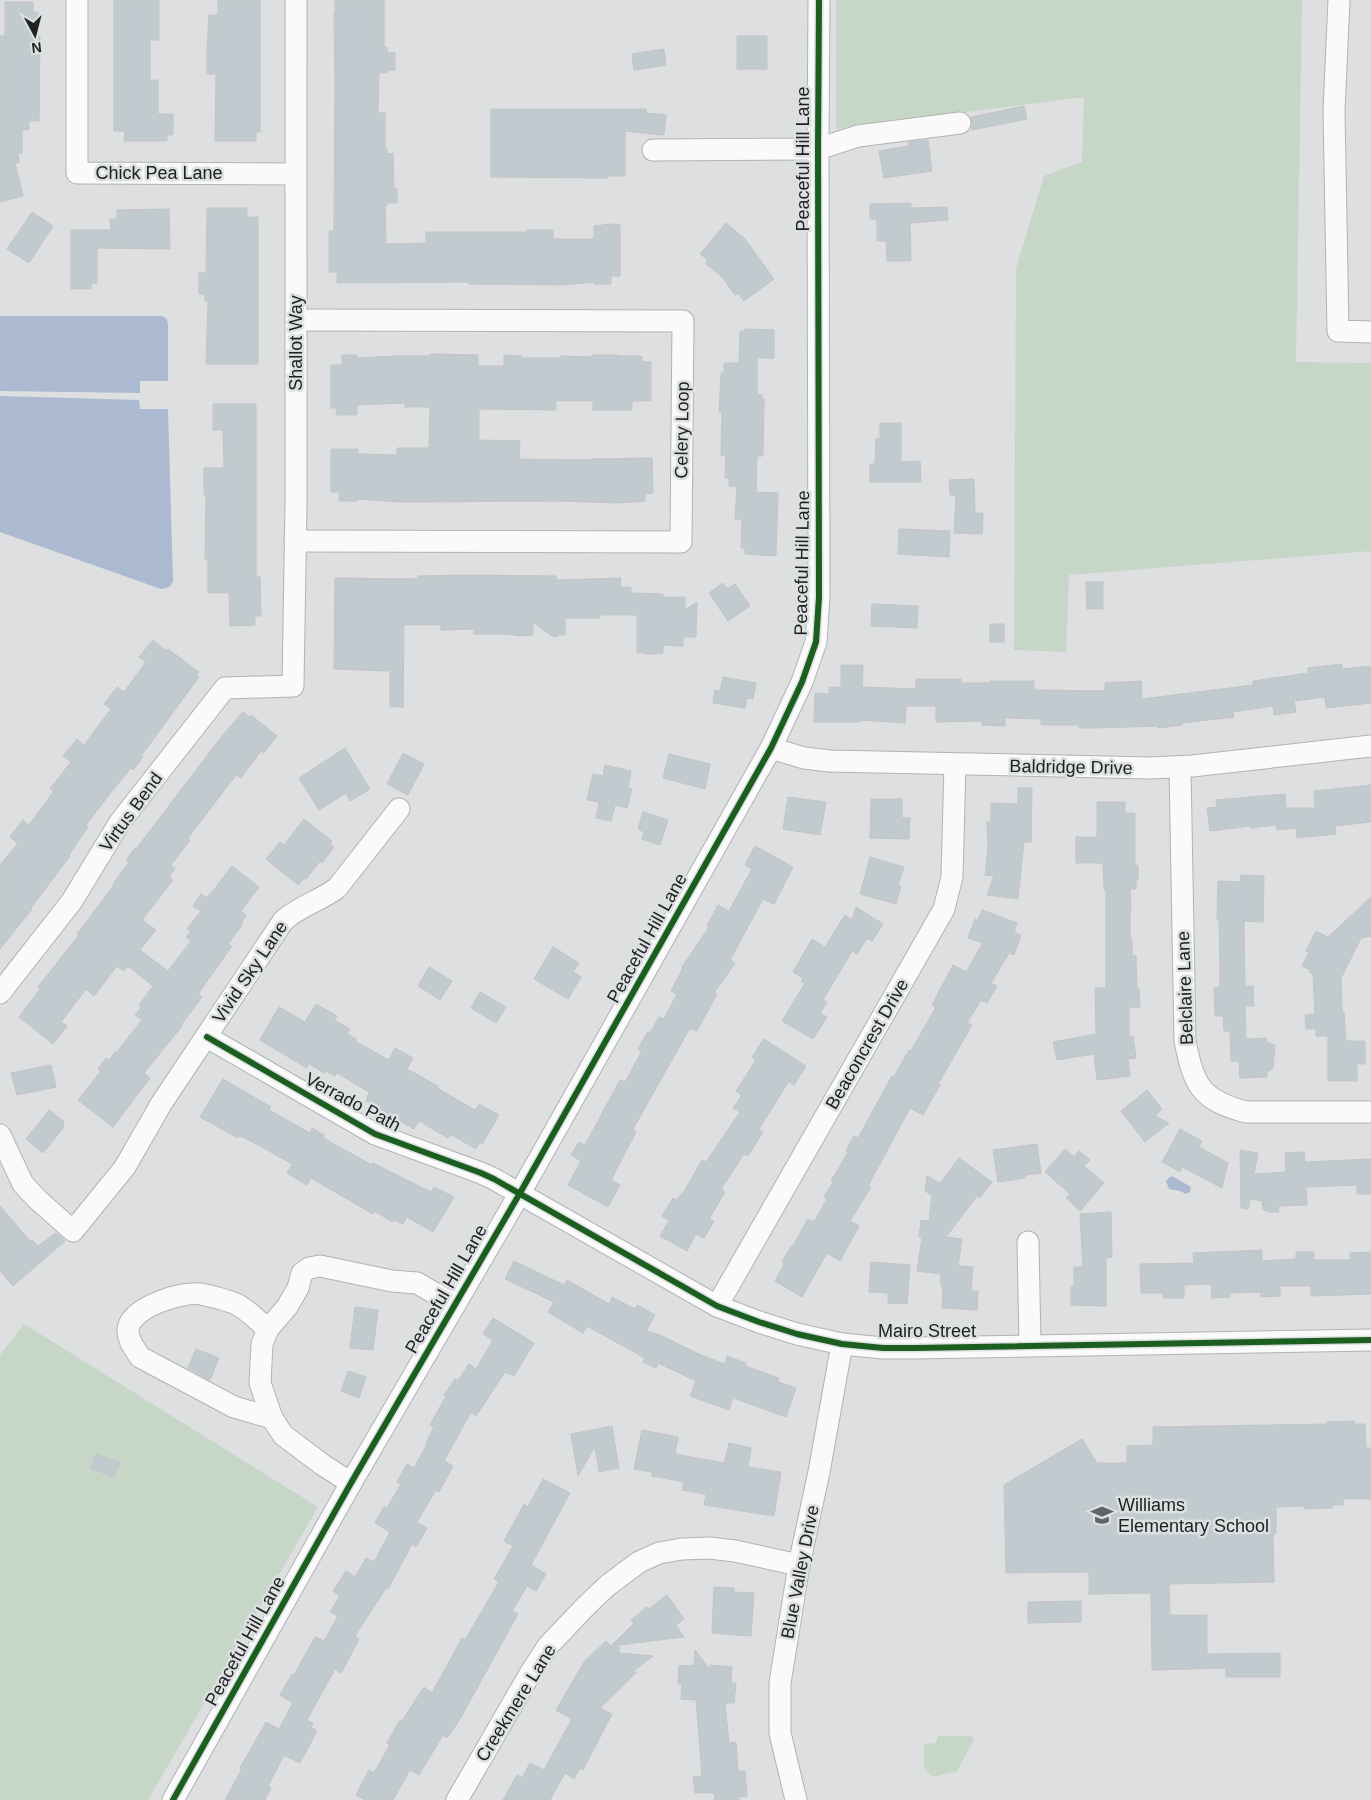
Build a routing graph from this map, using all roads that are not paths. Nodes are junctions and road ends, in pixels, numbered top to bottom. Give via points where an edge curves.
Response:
1 (77, 0) edge
2 (296, 0) edge
3 (819, 0) edge
4 (1339, 0) edge
5 (960, 123) dead end
6 (818, 149) junction
7 (653, 150) dead end
8 (295, 174) junction
9 (296, 320) junction
10 (1371, 332) edge
11 (296, 541) junction
12 (293, 686) joint
13 (1371, 746) edge
14 (771, 748) junction
15 (954, 765) junction
16 (1180, 768) junction
17 (399, 809) dead end
18 (0, 993) edge
19 (206, 1037) junction
20 (1371, 1112) edge
21 (0, 1135) edge
22 (520, 1193) junction
23 (1028, 1242) dead end
24 (455, 1304) junction
25 (717, 1306) junction
26 (268, 1329) junction
27 (1371, 1340) edge
28 (842, 1344) junction
29 (1030, 1345) junction
30 (272, 1418) junction
31 (351, 1483) junction
32 (799, 1565) junction
33 (173, 1800) edge
34 (457, 1800) edge
35 (796, 1800) edge

1 - 8 street, Chick Pea Lane via 77,173
2 - 8 street, Shallot Way
3 - 6 street, Peaceful Hill Lane
4 - 10 street via 1334,110 1338,331
5 - 6 street via 858,136
6 - 7 street
6 - 14 street, Peaceful Hill Lane via 818,623 816,642 802,682
8 - 9 street, Shallot Way
9 - 11 street, Shallot Way
9 - 11 street, Celery Loop via 683,321 681,542
11 - 12 street, Shallot Way
12 - 18 street, Virtus Bend via 225,688 120,822 72,901
13 - 16 street, Baldridge Drive
14 - 15 street, Baldridge Drive via 804,758 830,761
14 - 22 street, Peaceful Hill Lane
15 - 16 street, Baldridge Drive
15 - 25 street, Beaconcrest Drive via 952,877 944,909
16 - 20 street, Belclaire Lane via 1185,1041 1190,1065 1200,1087 1212,1100 1246,1112
17 - 19 street, Vivid Sky Lane via 337,888 283,921
19 - 21 street, Vivid Sky Lane via 161,1104 125,1168 73,1232 23,1184
19 - 22 street, Verrado Path via 375,1134 481,1173
22 - 24 street, Peaceful Hill Lane
22 - 25 street, Mairo Street
23 - 29 street
24 - 26 street via 417,1283 320,1266 309,1268 302,1274 287,1307
24 - 31 street, Peaceful Hill Lane
25 - 28 street, Mairo Street via 797,1334
26 - 30 street via 262,1344 260,1382
26 - 30 street via 237,1305 199,1294 172,1296 148,1307 133,1319 128,1329 131,1344 140,1357 234,1407
27 - 29 street, Mairo Street
28 - 29 street, Mairo Street via 884,1348
28 - 32 street, Blue Valley Drive
30 - 31 street via 283,1435
31 - 33 street, Peaceful Hill Lane
32 - 34 street, Creekmere Lane via 710,1548 682,1548 639,1562 607,1586 548,1646
32 - 35 street, Blue Valley Drive via 779,1708 780,1733

